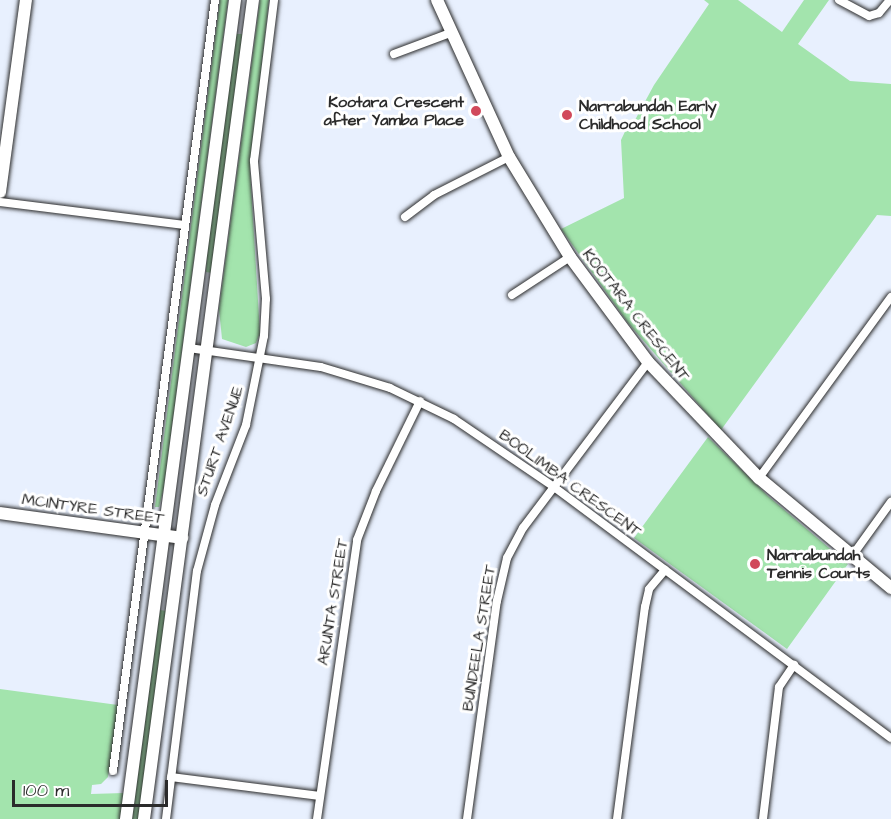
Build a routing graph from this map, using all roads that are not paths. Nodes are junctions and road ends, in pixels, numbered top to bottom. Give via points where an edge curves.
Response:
1 (26, 0) edge
2 (215, 0) edge
3 (235, 0) edge
4 (253, 0) edge
5 (274, 0) edge
6 (437, 0) edge
7 (839, 0) edge
8 (890, 0) edge
9 (450, 33) junction
10 (394, 54) dead end
11 (509, 157) junction
12 (0, 192) edge
13 (0, 202) edge
14 (405, 217) dead end
15 (185, 225) junction
16 (570, 257) junction
17 (512, 295) dead end
18 (891, 297) edge
19 (189, 348) junction
20 (206, 350) junction
21 (261, 357) junction
22 (648, 362) junction
23 (420, 401) junction
24 (759, 478) junction
25 (554, 487) junction
26 (891, 501) edge
27 (0, 513) edge
28 (145, 533) junction
29 (164, 536) junction
30 (182, 538) junction
31 (852, 556) junction
32 (665, 570) junction
33 (891, 588) edge
34 (794, 665) junction
35 (891, 738) edge
36 (113, 771) dead end
37 (171, 777) junction
38 (321, 796) junction
39 (126, 819) edge
40 (144, 819) edge
41 (166, 819) edge
42 (317, 819) edge
43 (467, 819) edge
44 (617, 819) edge
45 (763, 819) edge

1 - 12 main road
2 - 15 street
3 - 19 main road, STURT AVENUE
4 - 20 main road, STURT AVENUE
5 - 21 street, STURT AVENUE via 254,161 266,299
6 - 9 main road, KOOTARA CRESCENT
7 - 8 street via 869,16 879,13
9 - 10 street
9 - 11 main road, KOOTARA CRESCENT
11 - 14 street via 434,195
11 - 16 main road, KOOTARA CRESCENT
13 - 15 street
15 - 28 street
16 - 17 street
16 - 22 main road, KOOTARA CRESCENT
18 - 24 street
19 - 20 street, BOOLIMBA CRESCENT
19 - 29 main road, STURT AVENUE
20 - 21 street, BOOLIMBA CRESCENT
20 - 30 main road, STURT AVENUE
21 - 23 street, BOOLIMBA CRESCENT via 321,367
21 - 37 street, STURT AVENUE via 246,426 215,505 197,571
22 - 24 main road, KOOTARA CRESCENT
22 - 25 street, BUNDEELA STREET
23 - 25 street, BOOLIMBA CRESCENT via 454,418
23 - 38 street, ARUNTA STREET via 357,540
24 - 31 main road, KOOTARA CRESCENT
25 - 32 street, BOOLIMBA CRESCENT
25 - 43 street, BUNDEELA STREET via 523,528 507,558 497,601
26 - 31 street
27 - 28 main road, MCINTYRE STREET
28 - 29 main road, MCINTYRE STREET
28 - 36 street
29 - 30 main road, MCINTYRE STREET
29 - 39 main road, STURT AVENUE
30 - 40 main road, STURT AVENUE
31 - 33 main road, KOOTARA CRESCENT
32 - 34 street, BOOLIMBA CRESCENT
32 - 44 street via 649,589 645,607
34 - 35 street, BOOLIMBA CRESCENT
34 - 45 street via 779,687
37 - 38 street
37 - 41 street, STURT AVENUE
38 - 42 street, ARUNTA STREET

